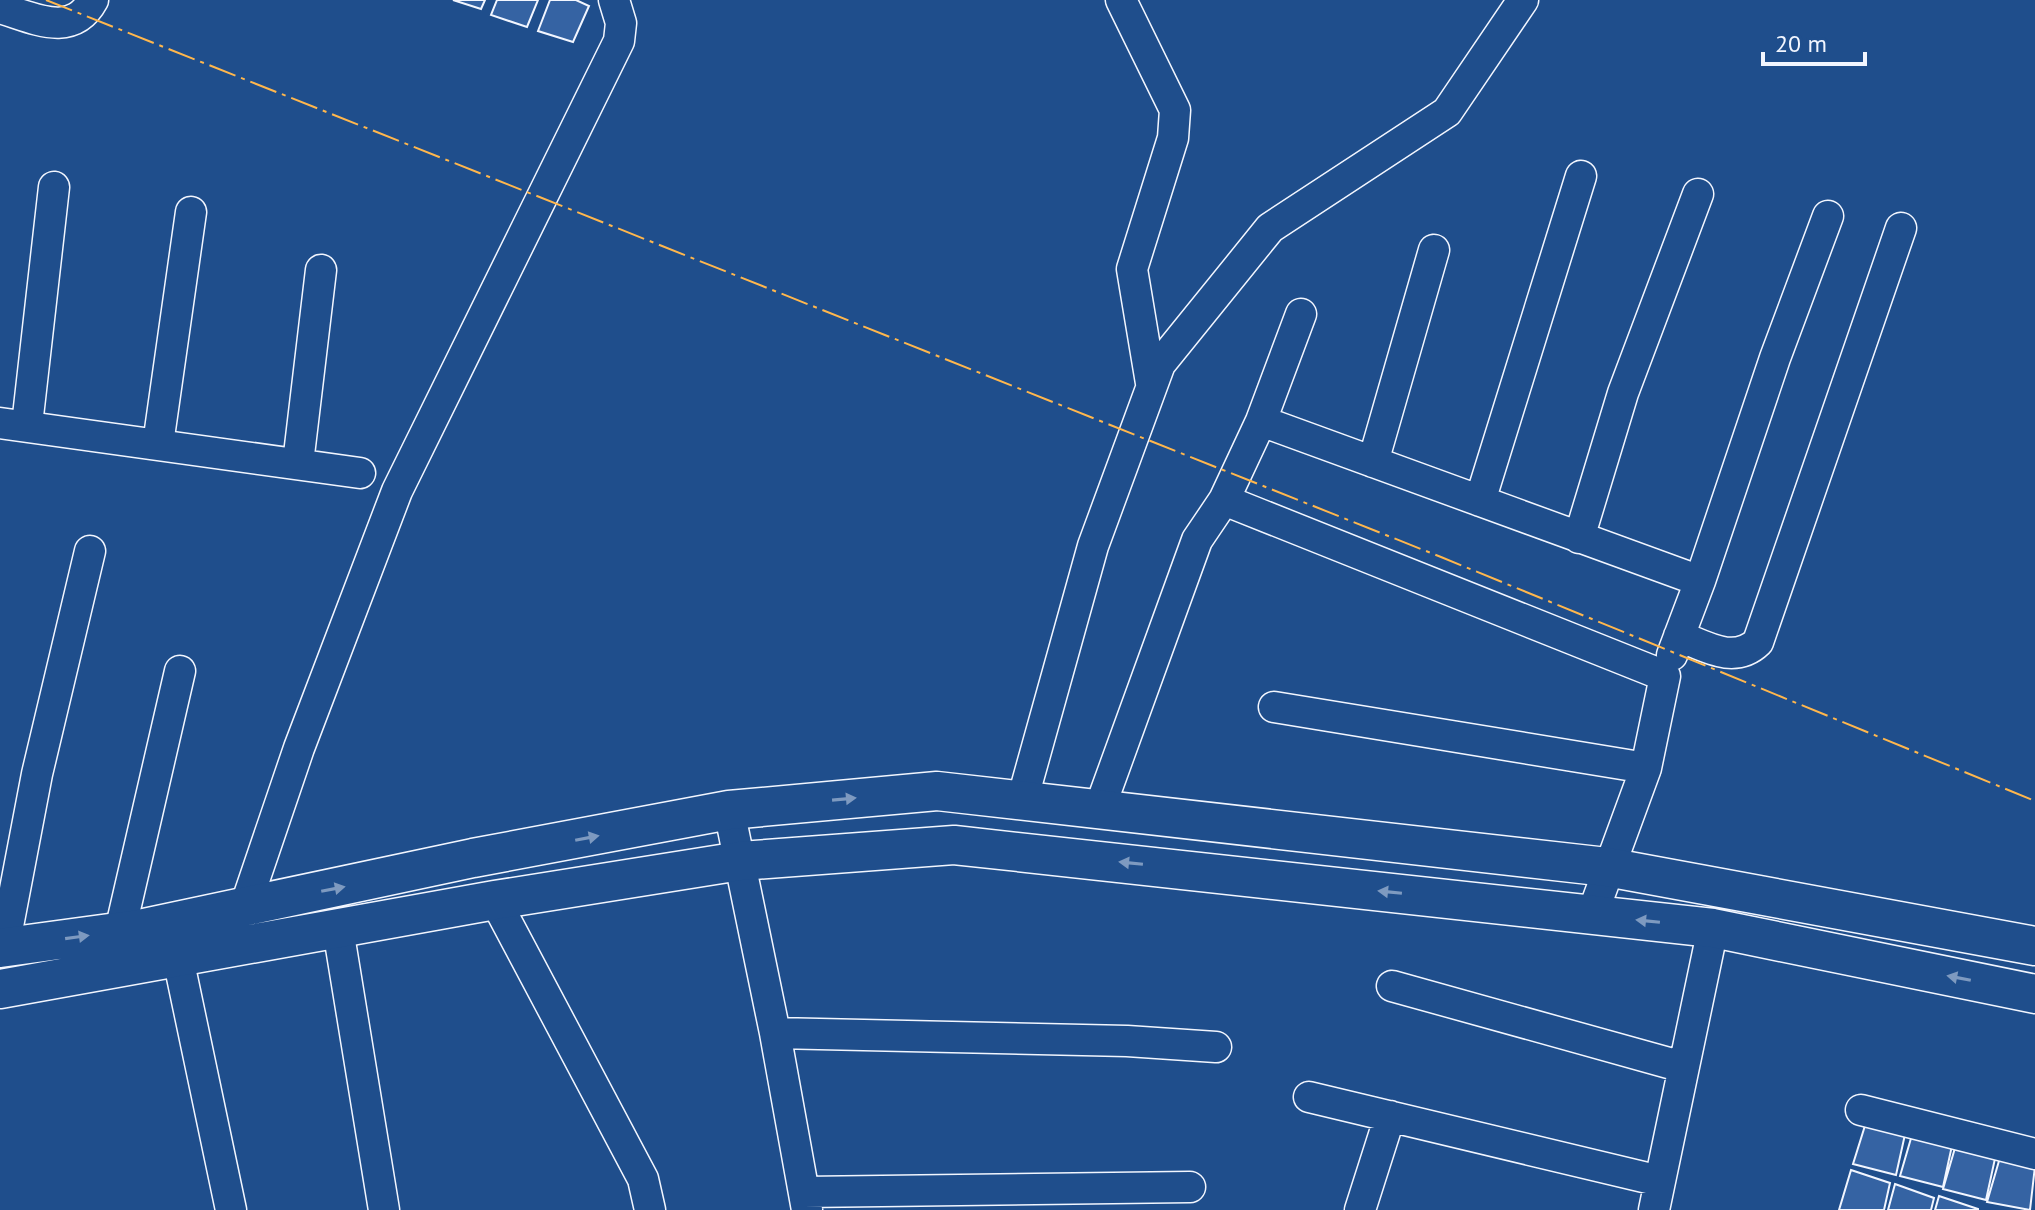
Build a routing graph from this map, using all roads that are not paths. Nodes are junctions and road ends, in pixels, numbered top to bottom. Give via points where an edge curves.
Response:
1 (93, 0) edge
2 (614, 0) edge
3 (1121, 0) edge
4 (1523, 0) edge
5 (0, 8) edge
6 (1581, 176) dead end
7 (54, 187) dead end
8 (1698, 194) dead end
9 (191, 212) dead end
10 (1828, 216) dead end
11 (1901, 228) dead end
12 (1434, 250) dead end
13 (321, 270) dead end
14 (1301, 314) dead end
15 (1151, 383) junction
16 (1261, 421) junction
17 (13, 424) edge
18 (158, 444) junction
19 (1373, 462) junction
20 (298, 463) junction
21 (360, 473) dead end
22 (1224, 500) junction
23 (1480, 501) junction
24 (1579, 538) junction
25 (90, 551) dead end
26 (1700, 581) junction
27 (1679, 636) junction
28 (180, 671) dead end
29 (1665, 676) junction
30 (1274, 707) dead end
31 (1646, 768) junction
32 (1022, 801) junction
33 (729, 810) junction
34 (1099, 810) junction
35 (1193, 821) junction
36 (740, 861) junction
37 (1607, 867) junction
38 (1186, 869) junction
39 (495, 900) junction
40 (246, 904) junction
41 (1592, 915) junction
42 (1713, 928) junction
43 (338, 929) junction
44 (120, 931) junction
45 (2035, 946) edge
46 (2, 947) edge
47 (178, 958) junction
48 (1392, 986) dead end
49 (0, 989) edge
50 (2035, 994) edge
51 (775, 1033) junction
52 (1216, 1047) dead end
53 (1683, 1067) junction
54 (1309, 1097) dead end
55 (1861, 1110) dead end
56 (1390, 1116) junction
57 (2035, 1154) edge
58 (1190, 1187) dead end
59 (1657, 1196) edge
60 (805, 1201) edge
61 (231, 1210) edge
62 (384, 1210) edge
63 (650, 1210) edge
64 (1360, 1210) edge

1 - 5 street via 79,20 68,25
2 - 40 street via 621,23 619,41 397,491
3 - 15 street via 1175,110 1173,138 1132,269
4 - 15 street via 1447,112 1270,228 1170,347
6 - 23 street
7 - 17 street
8 - 24 street via 1623,393
9 - 18 street
10 - 26 street
11 - 27 street via 1758,642 1749,650 1727,654
12 - 19 street
13 - 20 street
14 - 16 street
15 - 32 street via 1087,564
16 - 19 street
16 - 22 street
17 - 18 street
18 - 20 street
19 - 23 street
20 - 21 street
22 - 29 street
22 - 34 street via 1197,540
23 - 24 street
24 - 26 street
25 - 46 street
26 - 27 street
27 - 29 street
28 - 44 street
29 - 31 street
30 - 31 street
31 - 37 street
33 -> 32 street via 937,791
32 - 34 street
33 - 36 street
40 -> 33 street
34 - 35 street
35 - 37 street
35 - 38 street
38 -> 36 street via 954,845
36 - 39 street
36 - 51 street
37 - 41 street
37 - 45 street
41 -> 38 street
39 - 43 street
39 - 63 street via 643,1179
40 - 44 street
42 -> 41 street
50 -> 42 street
42 - 53 street
43 - 47 street
43 - 62 street
46 -> 44 street
47 - 49 street
47 - 61 street
48 - 53 street
51 - 52 street
51 - 60 street
53 - 59 street
54 - 56 street
55 - 57 street
56 - 59 street
56 - 64 street
58 - 60 street

